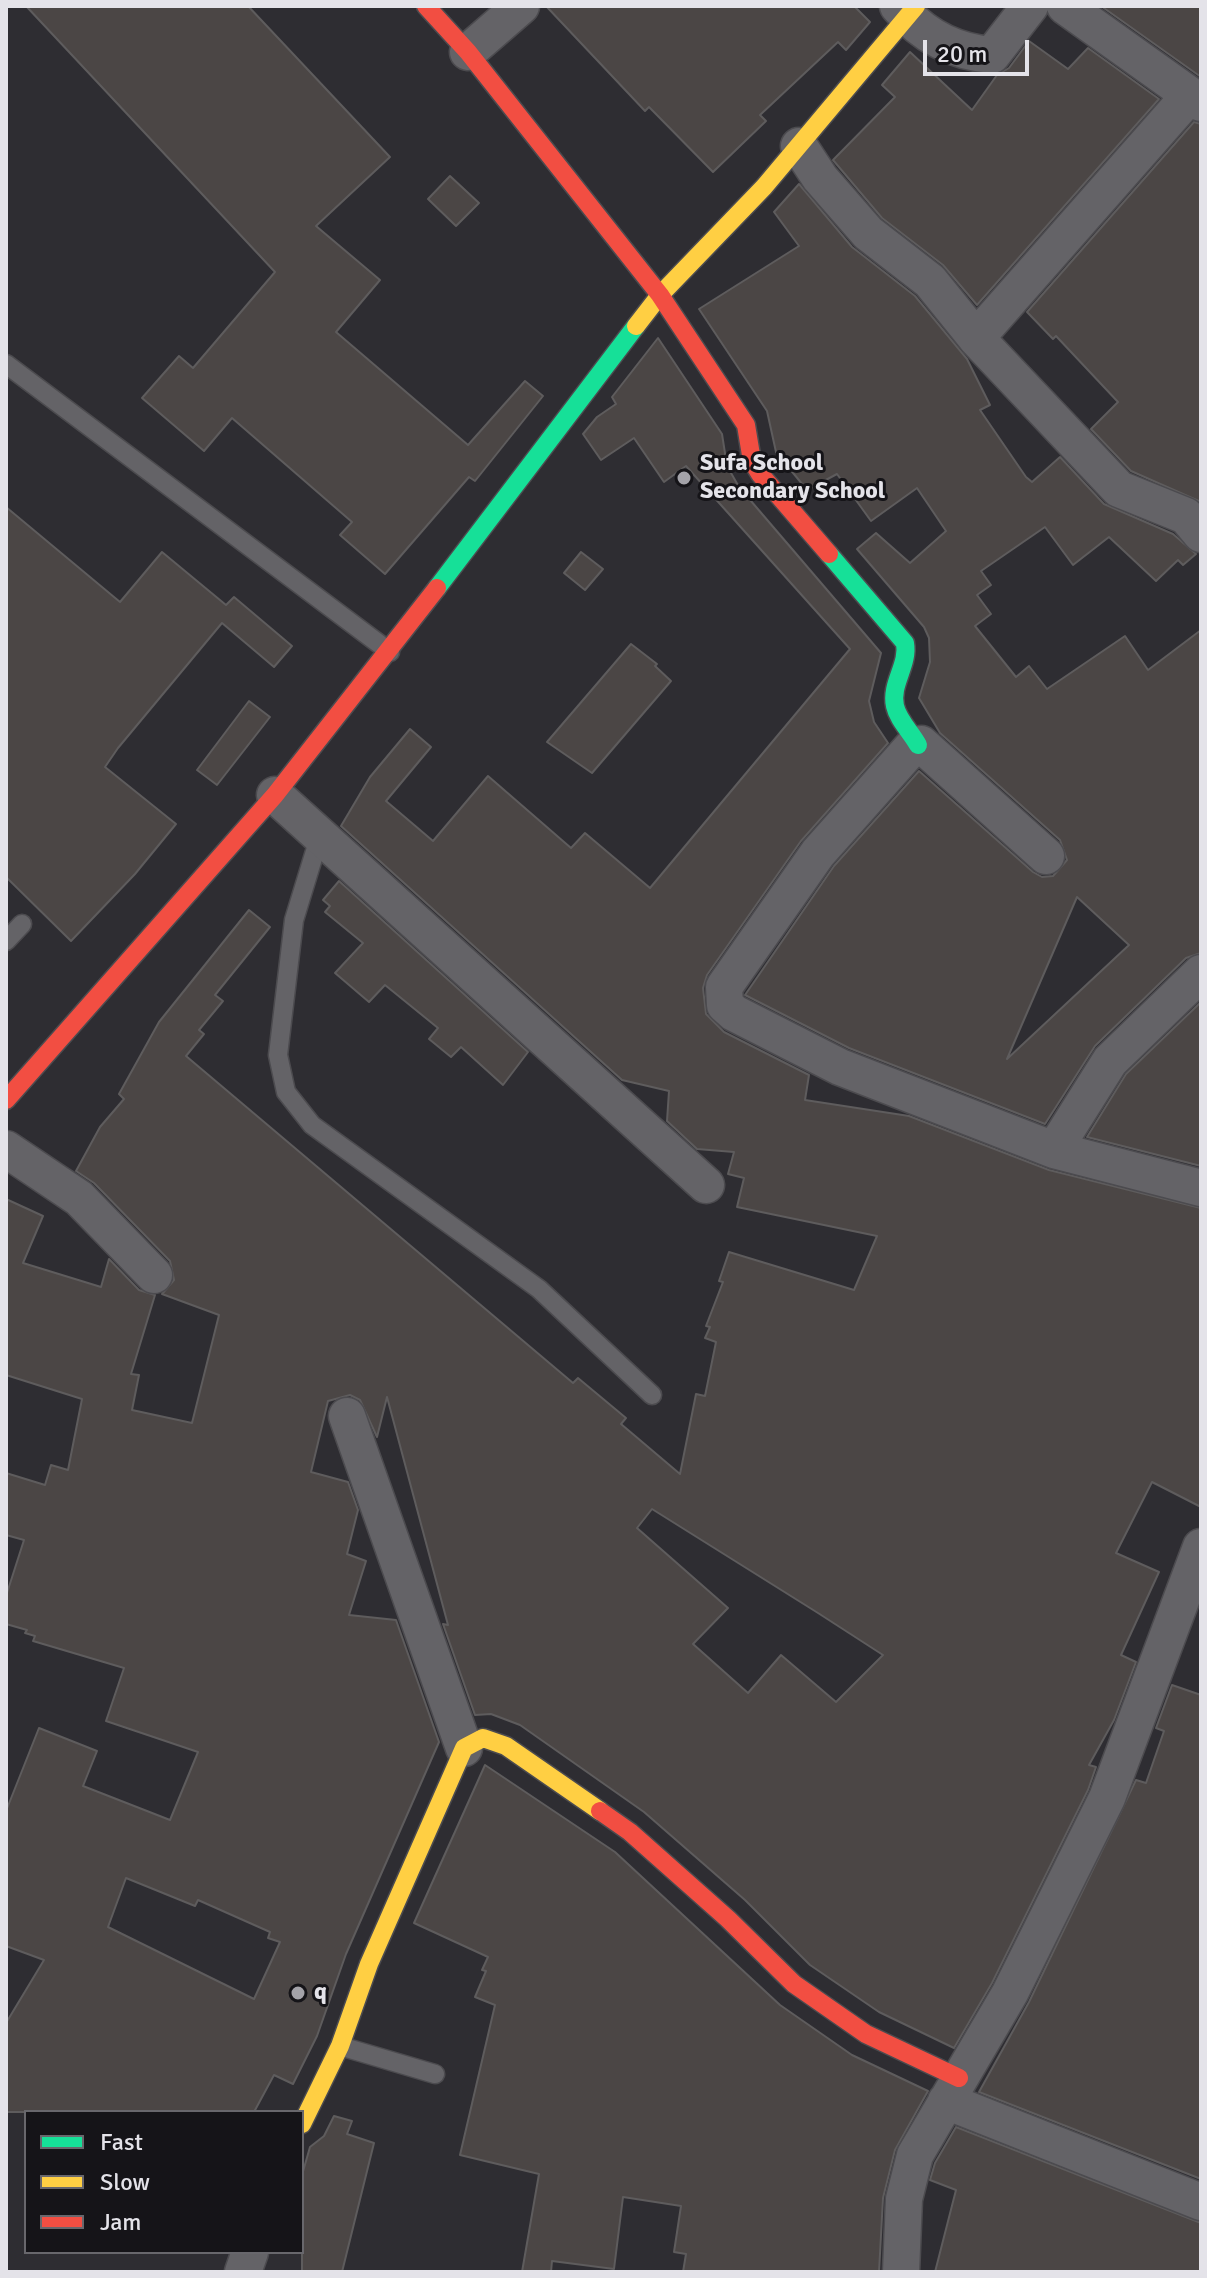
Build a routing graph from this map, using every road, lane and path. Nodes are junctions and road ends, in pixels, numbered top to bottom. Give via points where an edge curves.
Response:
1 (426, 6) edge
2 (521, 6) edge
3 (1030, 6) edge
4 (1065, 6) edge
5 (907, 9) edge
6 (468, 52) junction
7 (1195, 99) edge
8 (799, 146) junction
9 (660, 295) junction
10 (976, 338) junction
11 (6, 364) edge
12 (1201, 534) edge
13 (390, 652) junction
14 (918, 745) junction
15 (275, 795) junction
16 (320, 835) junction
17 (1046, 856) dead end
18 (22, 924) dead end
19 (6, 941) edge
20 (1201, 973) edge
21 (6, 1100) edge
22 (6, 1149) edge
23 (1054, 1150) junction
24 (706, 1185) dead end
25 (1201, 1188) edge
26 (154, 1275) dead end
27 (652, 1395) dead end
28 (347, 1416) dead end
29 (1201, 1547) edge
30 (464, 1748) junction
31 (340, 2046) junction
32 (435, 2074) dead end
33 (953, 2090) junction
34 (304, 2120) edge
35 (1201, 2202) edge
36 (901, 2272) edge

1 - 6 street
2 - 6 street
3 - 5 street via 992,55 945,45
4 - 7 street
5 - 8 street
6 - 9 street
7 - 10 street
8 - 9 street
8 - 10 street via 868,233 930,281
9 - 13 street
9 - 14 street via 746,425 752,461 760,474 905,643 908,652 894,694 895,708
10 - 12 street via 1119,489 1186,516
11 - 13 lane
13 - 15 street
14 - 17 street
14 - 23 street via 818,853 724,987 725,1005 840,1067
15 - 16 street
15 - 21 street
16 - 24 street
16 - 27 lane via 294,920 278,1055 286,1092 312,1125 539,1289
18 - 19 lane
20 - 23 street via 1110,1061
22 - 26 street via 79,1198
23 - 25 street
28 - 30 street
29 - 33 street via 1107,1798 1010,1993
30 - 31 street via 369,1964
30 - 33 street via 483,1738 506,1746 630,1832 794,1984
31 - 32 lane
31 - 34 street
33 - 35 street
33 - 36 street via 915,2155 907,2185

